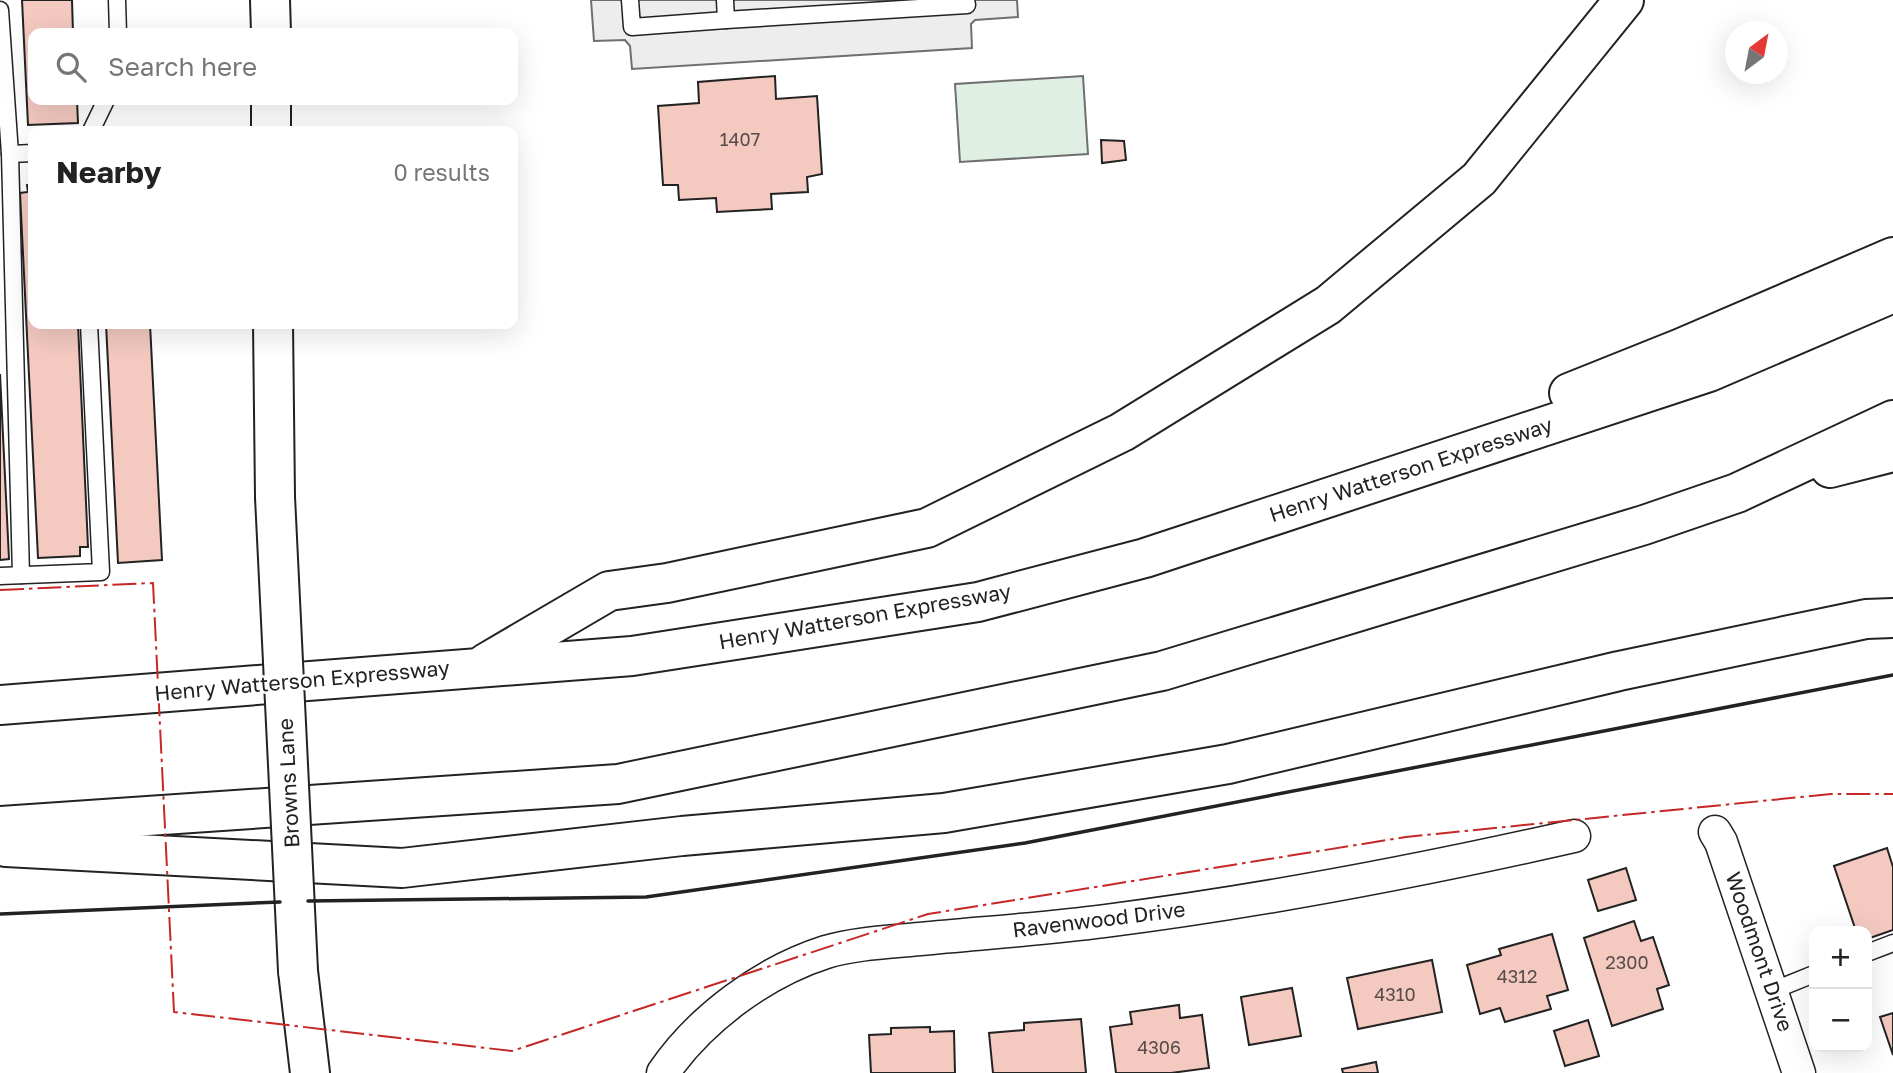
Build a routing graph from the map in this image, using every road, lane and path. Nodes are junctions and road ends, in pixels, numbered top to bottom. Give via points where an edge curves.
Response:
1 (117, 0) edge
2 (270, 0) edge
3 (630, 0) edge
4 (725, 0) edge
5 (966, 0) edge
6 (1624, 0) edge
7 (0, 10) edge
8 (726, 20) junction
9 (118, 28) edge
10 (271, 28) edge
11 (104, 105) edge
12 (271, 105) edge
13 (93, 126) edge
14 (271, 126) edge
15 (28, 153) edge
16 (10, 154) junction
17 (1893, 257) edge
18 (1893, 293) edge
19 (89, 329) edge
20 (272, 329) edge
21 (1893, 420) edge
22 (1893, 452) edge
23 (1737, 493) junction
24 (1145, 558) junction
25 (21, 575) junction
26 (0, 576) edge
27 (1893, 618) edge
28 (478, 667) junction
29 (0, 705) edge
30 (0, 826) edge
31 (1715, 832) dead end
32 (1574, 836) dead end
33 (0, 846) edge
34 (1893, 943) edge
35 (1872, 951) edge
36 (1809, 976) edge
37 (1772, 991) junction
38 (310, 1073) edge
39 (663, 1073) edge
40 (1799, 1073) edge

1 - 9 lane
2 - 10 main road
3 - 8 lane via 632,27
4 - 8 lane
5 - 8 lane via 967,5
6 - 28 main road via 1479,178 1328,305 1122,432 927,528 609,591
7 - 16 lane
11 - 13 lane
12 - 14 main road
15 - 16 lane
16 - 25 lane
17 - 24 main road via 1679,349
18 - 24 main road, Henry Watterson Expressway via 1709,372
19 - 25 lane via 101,572
20 - 38 main road, Browns Lane, bridge via 275,497 298,971
21 - 23 main road
22 - 23 main road
23 - 30 main road via 1644,526 1162,671 618,784
24 - 28 main road, Henry Watterson Expressway via 978,602 632,656
25 - 26 lane
27 - 33 main road via 1619,671 1228,764 944,813 682,836 402,868
28 - 29 main road, Henry Watterson Expressway
31 - 37 street, Woodmont Drive
32 - 39 street, Ravenwood Drive via 1448,864 1103,922 828,951 730,1003 698,1031
34 - 35 lane
36 - 37 lane
37 - 40 street, Woodmont Drive

